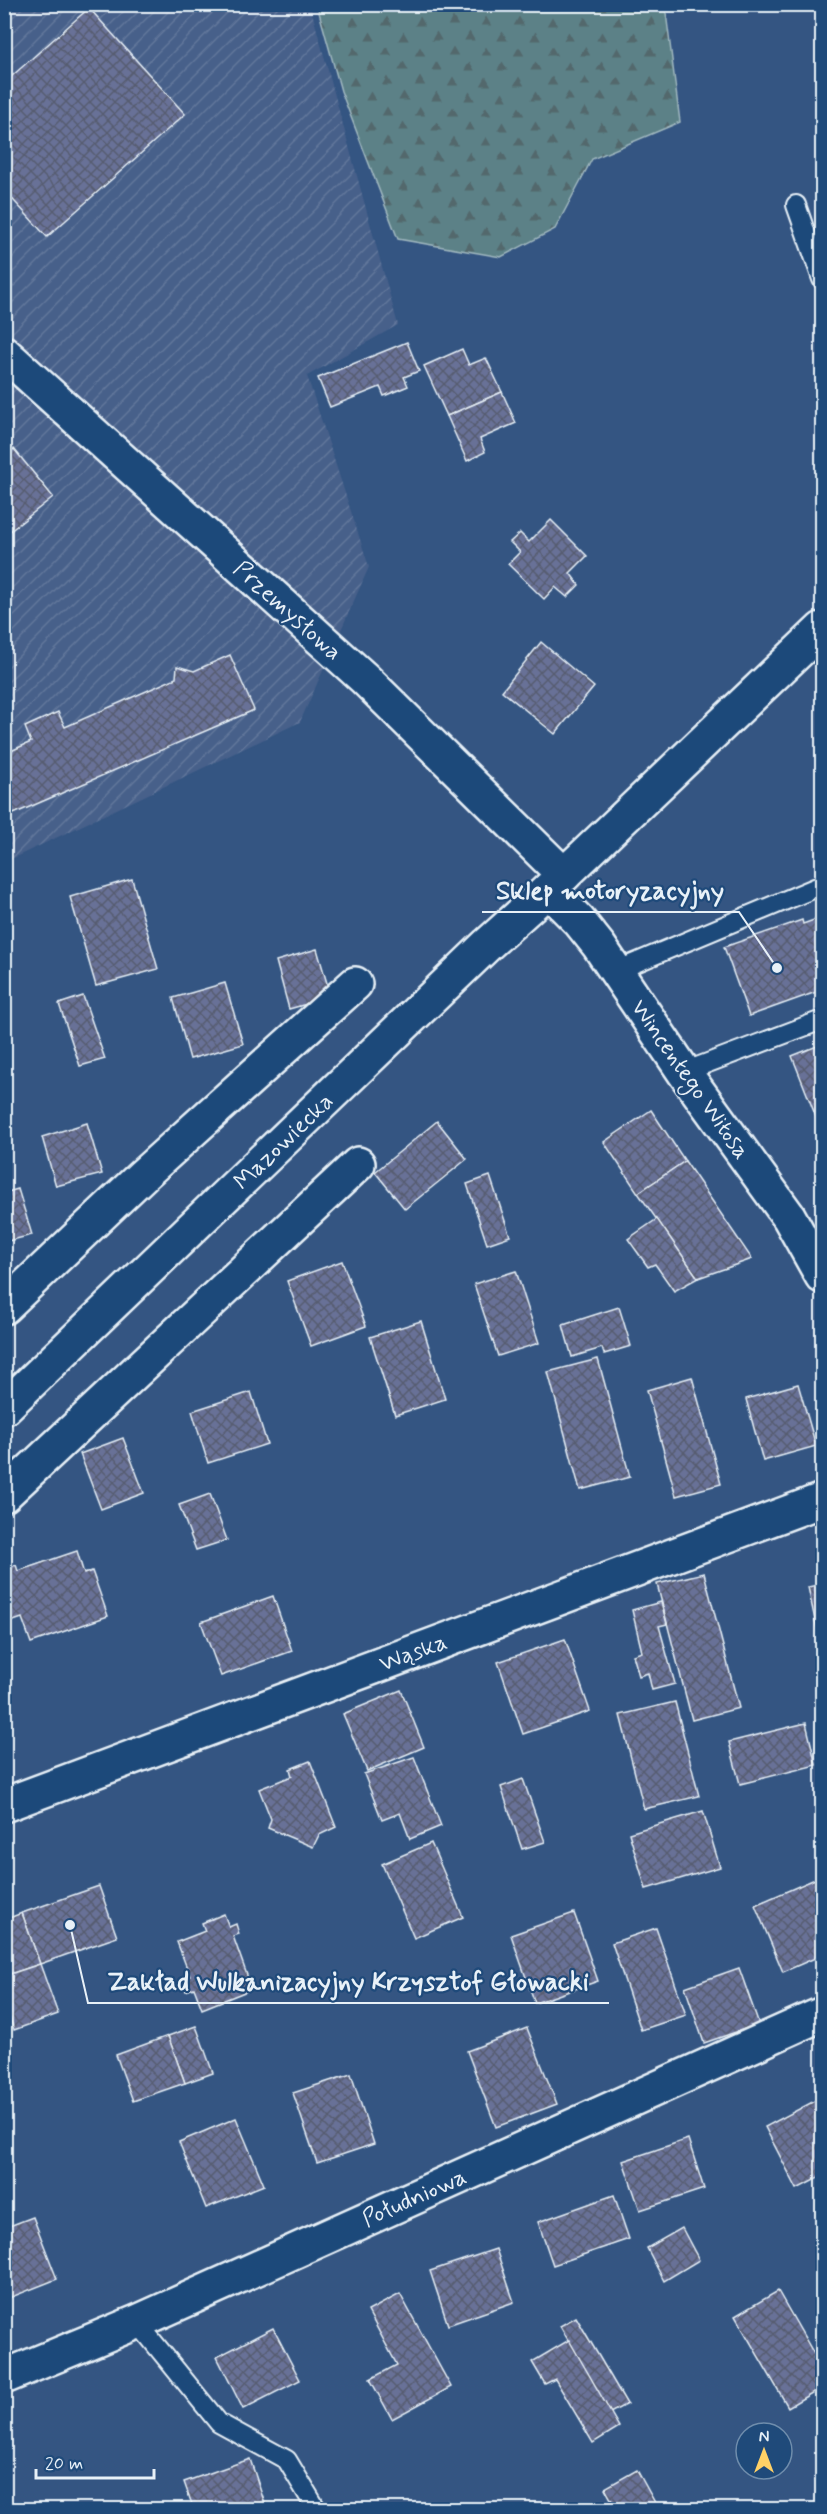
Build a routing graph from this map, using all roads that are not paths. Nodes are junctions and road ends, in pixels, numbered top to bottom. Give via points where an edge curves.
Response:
1 (796, 205) dead end
2 (822, 279) edge
3 (4, 353) edge
4 (822, 629) edge
5 (556, 883) junction
6 (822, 885) edge
7 (616, 970) junction
8 (355, 984) dead end
9 (822, 1020) edge
10 (684, 1072) junction
11 (358, 1164) dead end
12 (822, 1276) edge
13 (4, 1307) edge
14 (4, 1408) edge
15 (4, 1495) edge
16 (822, 1500) edge
17 (4, 1805) edge
18 (822, 2014) edge
19 (137, 2322) junction
20 (4, 2377) edge
21 (317, 2510) edge

1 - 2 lane
3 - 5 street, Przemysłowa via 365,679
4 - 5 street, Mazowiecka
5 - 7 street, Wincentego Witosa
5 - 14 street, Mazowiecka
6 - 7 lane
7 - 10 street, Wincentego Witosa
8 - 13 street via 143,1175
9 - 10 lane
10 - 12 street, Wincentego Witosa via 789,1217
11 - 15 street
16 - 17 street, Wąska
18 - 19 street, Południowa
19 - 20 street, Południowa
19 - 21 lane via 219,2423 287,2460

